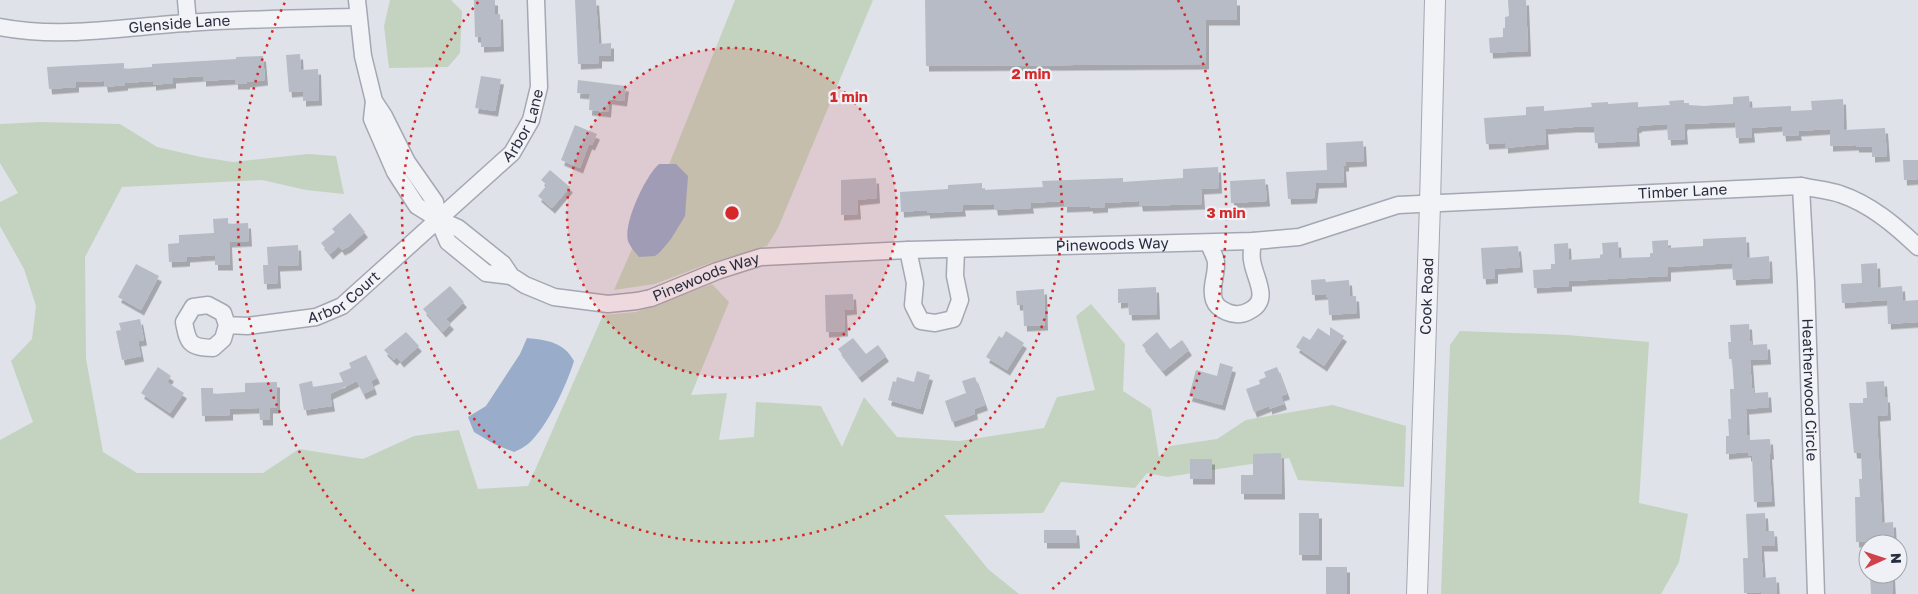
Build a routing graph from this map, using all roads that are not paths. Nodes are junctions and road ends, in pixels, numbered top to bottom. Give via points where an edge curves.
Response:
1 (186, 0) edge
2 (357, 0) edge
3 (536, 0) edge
4 (1435, 0) edge
5 (358, 17) junction
6 (188, 23) junction
7 (0, 26) edge
8 (1801, 186) junction
9 (1430, 204) junction
10 (438, 219) junction
11 (1253, 241) junction
12 (1209, 244) junction
13 (1918, 247) edge
14 (956, 249) junction
15 (908, 250) junction
16 (227, 325) dead end
17 (1416, 594) edge
18 (1816, 594) edge

1 - 6 street
2 - 5 street
3 - 10 street, Arbor Lane via 539,87 531,120 512,153
4 - 9 street, Cook Road
5 - 6 street, Glenside Lane
5 - 10 street via 374,102 407,162 435,202
6 - 7 street, Glenside Lane via 75,32 23,31
8 - 9 street, Timber Lane
8 - 13 street, Timber Lane via 1839,194 1867,206
8 - 18 street, Heatherwood Circle
9 - 11 street, Pinewoods Way via 1398,205 1299,237
9 - 17 street, Cook Road
10 - 15 street, Pinewoods Way via 458,228 525,285 554,297 608,304 651,298 761,257
10 - 16 street, Arbor Court via 342,306 316,317 247,326
11 - 12 street, Pinewoods Way
11 - 12 street via 1251,259 1260,286 1260,300 1256,308 1244,314 1221,310 1214,300 1216,261
12 - 14 street, Pinewoods Way
14 - 15 street, Pinewoods Way
14 - 15 street via 955,276 960,300 953,319 935,323 921,321 913,305 915,283

